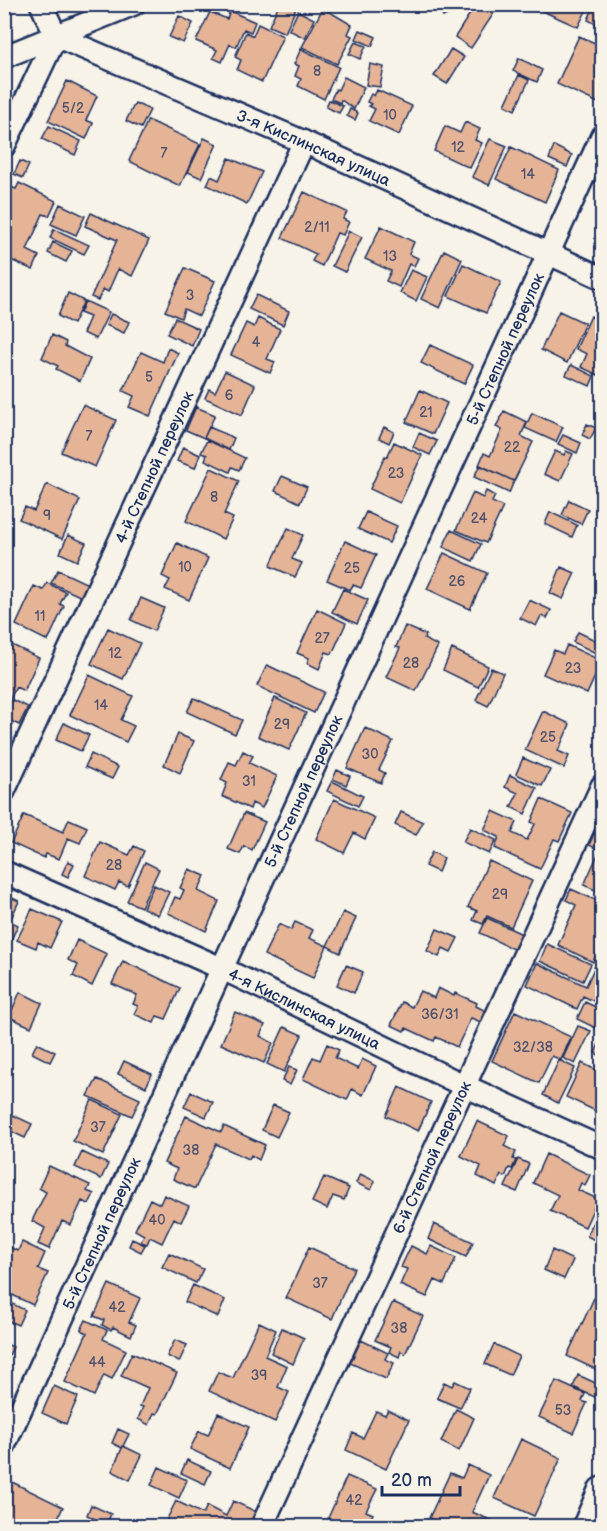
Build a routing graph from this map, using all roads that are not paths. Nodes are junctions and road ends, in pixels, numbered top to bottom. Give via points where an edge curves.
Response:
1 (41, 4) edge
2 (134, 4) edge
3 (56, 36) junction
4 (4, 57) edge
5 (603, 136) edge
6 (304, 142) junction
7 (4, 146) edge
8 (549, 254) junction
9 (603, 278) edge
10 (603, 786) edge
11 (4, 791) edge
12 (4, 872) edge
13 (223, 969) junction
14 (465, 1086) junction
15 (603, 1148) edge
16 (4, 1446) edge
17 (603, 1491) edge
18 (262, 1527) edge
19 (586, 1527) edge

1 - 3 street
2 - 3 street
3 - 4 street
3 - 6 street, 3-я Кислинская улица
3 - 7 street
5 - 8 street, 5-й Степной переулок
6 - 8 street, 3-я Кислинская улица
6 - 11 street, 4-й Степной переулок
8 - 9 street, 3-я Кислинская улица
8 - 13 street, 5-й Степной переулок
10 - 14 street, 6-й Степной переулок
12 - 13 street, 4-я Кислинская улица
13 - 14 street, 4-я Кислинская улица
13 - 16 street, 5-й Степной переулок
14 - 15 street, 4-я Кислинская улица
14 - 18 street, 6-й Степной переулок
17 - 19 street

